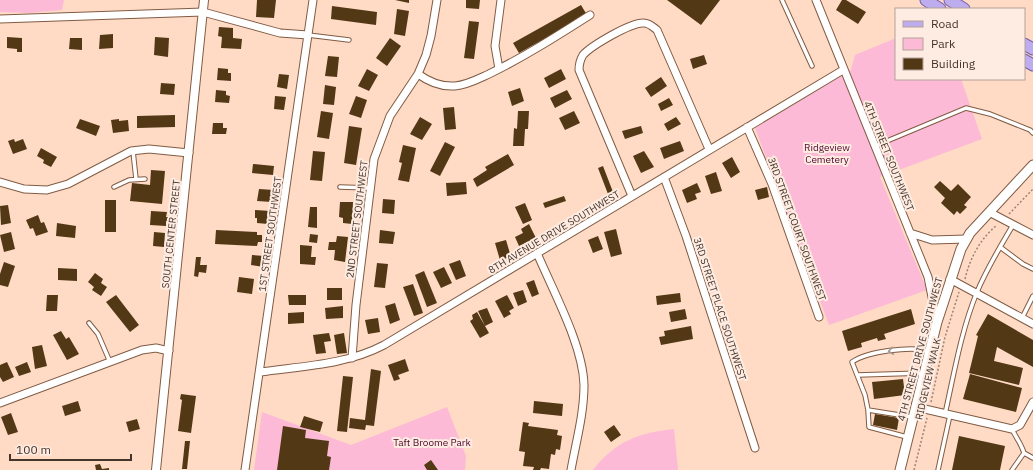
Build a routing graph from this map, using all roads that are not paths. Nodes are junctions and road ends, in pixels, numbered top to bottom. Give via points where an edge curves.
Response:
1 (204, 0) edge
2 (313, 0) edge
3 (437, 0) edge
4 (501, 0) edge
5 (782, 0) edge
6 (816, 0) edge
7 (926, 0) edge
8 (950, 0) edge
9 (938, 8) edge
10 (962, 8) edge
11 (203, 12) junction
12 (590, 15) dead end
13 (0, 19) edge
14 (308, 35) junction
15 (349, 40) dead end
16 (812, 66) dead end
17 (499, 70) junction
18 (843, 70) junction
19 (418, 74) junction
20 (747, 127) junction
21 (1033, 133) edge
22 (874, 146) junction
23 (709, 149) junction
24 (133, 151) junction
25 (189, 153) junction
26 (1033, 165) edge
27 (664, 178) junction
28 (136, 179) junction
29 (146, 179) dead end
30 (0, 182) edge
31 (114, 187) dead end
32 (340, 187) dead end
33 (370, 188) junction
34 (632, 196) junction
35 (989, 212) junction
36 (1014, 224) junction
37 (910, 232) junction
38 (1033, 235) edge
39 (967, 239) junction
40 (1000, 247) junction
41 (537, 253) junction
42 (1033, 269) edge
43 (950, 279) junction
44 (976, 294) junction
45 (1033, 296) edge
46 (819, 317) dead end
47 (1022, 318) junction
48 (936, 322) junction
49 (89, 323) dead end
50 (1033, 324) edge
51 (169, 351) junction
52 (929, 351) junction
53 (352, 358) junction
54 (110, 362) junction
55 (260, 372) junction
56 (924, 373) junction
57 (858, 375) junction
58 (1033, 402) edge
59 (0, 403) edge
60 (916, 407) junction
61 (868, 410) junction
62 (947, 415) junction
63 (913, 418) junction
64 (1012, 429) junction
65 (908, 437) junction
66 (755, 448) dead end
67 (1024, 453) junction
68 (1033, 458) edge
69 (156, 470) edge
70 (245, 470) edge
71 (571, 470) edge
72 (900, 470) edge
73 (938, 470) edge
74 (1012, 470) edge

1 - 11 street, SOUTH CENTER STREET
2 - 14 street, 1ST STREET SOUTHWEST
3 - 19 street, 2ND STREET SOUTHWEST via 431,36
4 - 17 street via 496,46
5 - 16 lane
6 - 18 street, 4TH STREET SOUTHWEST
7 - 9 main road
8 - 10 main road
11 - 13 street
11 - 14 street via 280,33
11 - 25 street, SOUTH CENTER STREET
12 - 17 street
14 - 15 lane
14 - 55 street, 1ST STREET SOUTHWEST
17 - 19 street via 470,83 454,86 438,84
18 - 20 street, 8TH AVENUE DRIVE SOUTHWEST
18 - 22 street, 4TH STREET SOUTHWEST
19 - 33 street, 2ND STREET SOUTHWEST via 393,110 381,136 374,159
20 - 23 street, 8TH AVENUE DRIVE SOUTHWEST
20 - 46 street, 3RD STREET COURT SOUTHWEST via 772,184
21 - 22 lane via 990,114 966,108
22 - 37 street, 4TH STREET SOUTHWEST
23 - 27 street, 8TH AVENUE DRIVE SOUTHWEST
23 - 34 street via 657,30 649,24 635,24 606,40 582,56 579,70
24 - 25 street via 148,149
24 - 28 lane
24 - 30 street via 55,188 38,191
25 - 51 street, SOUTH CENTER STREET
26 - 35 main road, 4TH STREET DRIVE SOUTHWEST
27 - 34 street, 8TH AVENUE DRIVE SOUTHWEST
27 - 66 street, 3RD STREET PLACE SOUTHWEST via 686,236
28 - 29 lane
28 - 31 lane
32 - 33 lane
33 - 53 street, 2ND STREET SOUTHWEST
34 - 41 street, 8TH AVENUE DRIVE SOUTHWEST
35 - 36 street
35 - 39 main road, 4TH STREET DRIVE SOUTHWEST
36 - 38 street
36 - 40 lane
37 - 39 street via 932,240
37 - 48 street, 4TH STREET SOUTHWEST via 931,286
39 - 43 main road, 4TH STREET DRIVE SOUTHWEST
40 - 42 lane
40 - 44 lane
41 - 53 street, 8TH AVENUE DRIVE SOUTHWEST via 384,345
41 - 71 street via 571,334 582,368 582,410
43 - 44 street
43 - 48 main road, 4TH STREET DRIVE SOUTHWEST
44 - 47 street
44 - 62 lane via 958,357
45 - 47 lane
47 - 50 street
48 - 52 main road, 4TH STREET DRIVE SOUTHWEST
49 - 54 lane via 98,334
51 - 54 street via 150,348
51 - 69 street, SOUTH CENTER STREET
52 - 56 main road, 4TH STREET DRIVE SOUTHWEST
52 -> 57 lane via 918,348 866,355 852,362
53 - 55 street, 8TH AVENUE DRIVE SOUTHWEST
54 - 59 street
55 - 70 street, 1ST STREET SOUTHWEST
56 - 57 lane
56 - 60 main road, 4TH STREET DRIVE SOUTHWEST
57 - 61 lane
58 - 64 street via 1020,425
60 - 62 street
60 - 63 main road, 4TH STREET DRIVE SOUTHWEST
61 - 63 lane
61 - 65 lane via 869,427
62 - 64 street
62 - 73 lane
63 - 65 main road, 4TH STREET DRIVE SOUTHWEST
64 - 67 lane via 1021,441
65 - 72 main road, 4TH STREET DRIVE SOUTHWEST
67 - 68 lane
67 - 74 lane

